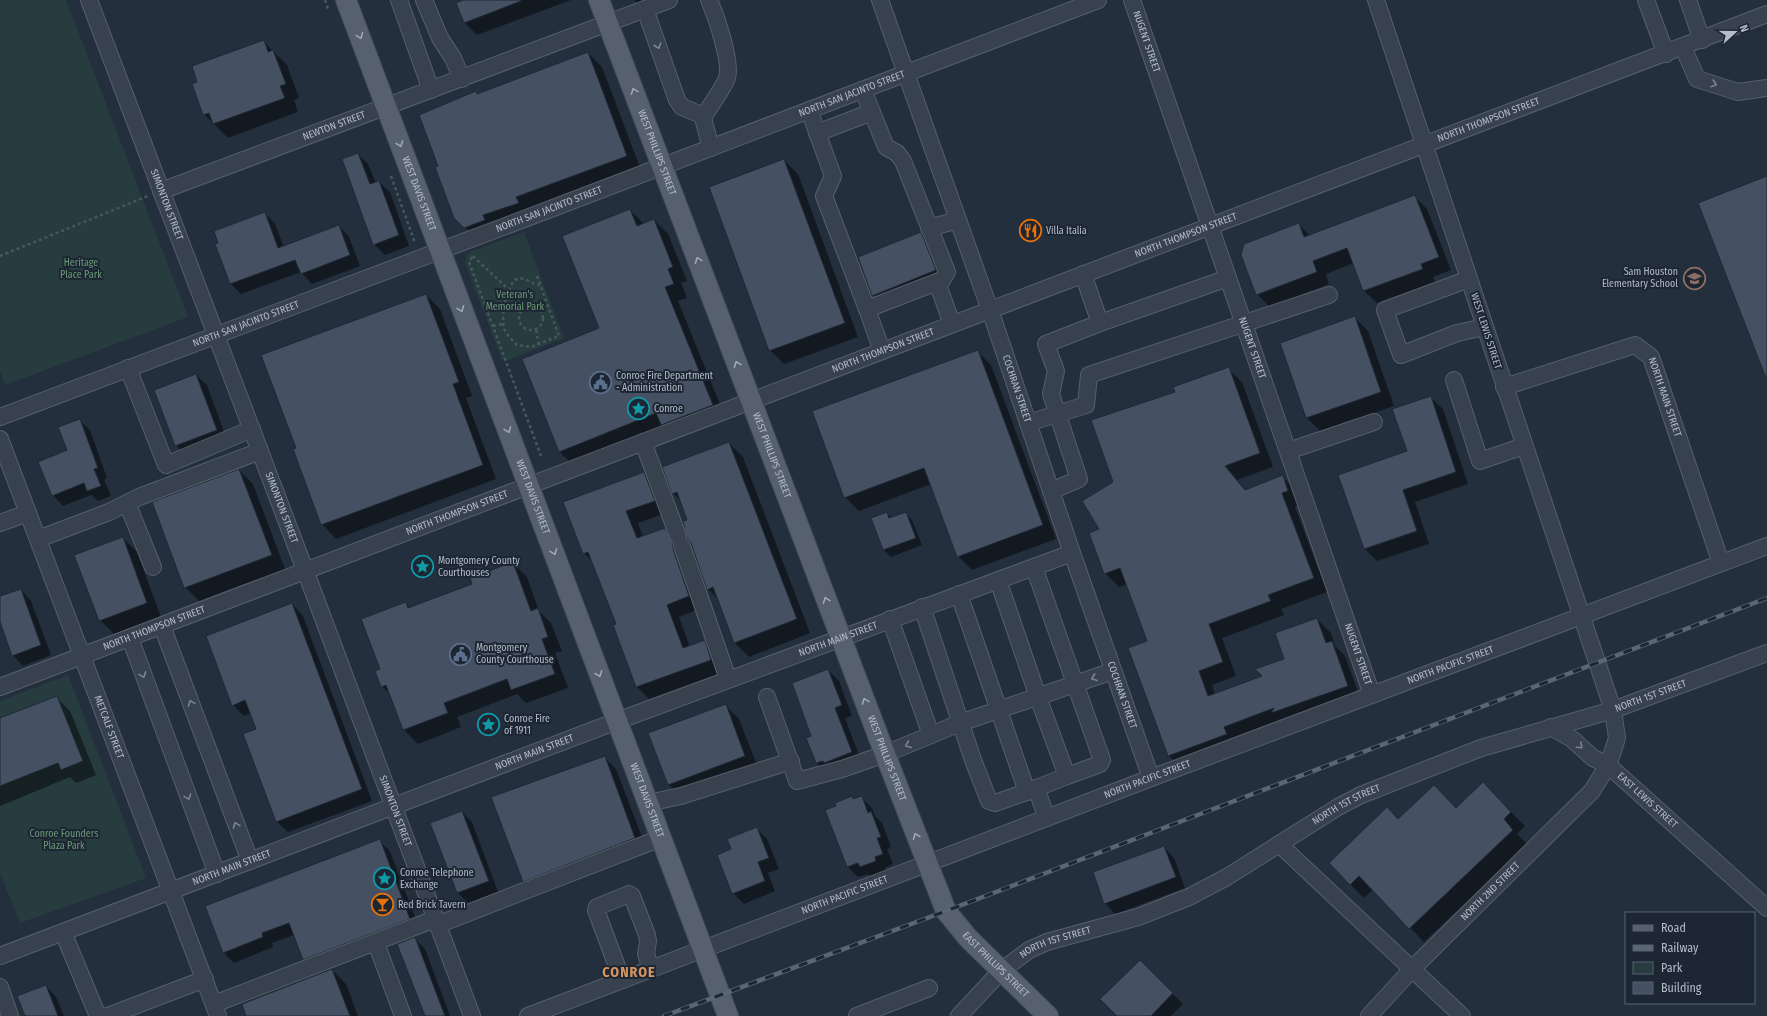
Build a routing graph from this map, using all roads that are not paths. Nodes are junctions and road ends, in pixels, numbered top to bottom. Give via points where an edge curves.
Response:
1 (89, 0) edge
2 (346, 0) edge
3 (399, 0) edge
4 (424, 0) edge
5 (599, 0) edge
6 (669, 0) edge
7 (710, 0) edge
8 (880, 0) edge
9 (1098, 0) edge
10 (1132, 0) edge
11 (1376, 0) edge
12 (1646, 0) edge
13 (1688, 0) edge
14 (645, 9) junction
15 (1767, 14) edge
16 (608, 24) junction
17 (1702, 40) junction
18 (1683, 47) junction
19 (1666, 54) junction
20 (906, 73) junction
21 (462, 79) junction
22 (1767, 88) edge
23 (431, 90) junction
24 (863, 90) junction
25 (386, 107) junction
26 (809, 110) junction
27 (872, 112) junction
28 (704, 116) junction
29 (817, 133) junction
30 (1425, 144) junction
31 (711, 148) junction
32 (662, 167) junction
33 (161, 191) junction
34 (958, 220) junction
35 (1209, 226) junction
36 (930, 228) junction
37 (439, 251) junction
38 (1083, 274) junction
39 (1228, 278) junction
40 (1469, 279) junction
41 (937, 282) junction
42 (1329, 295) dead end
43 (867, 308) junction
44 (990, 310) junction
45 (1100, 323) junction
46 (1243, 323) junction
47 (952, 324) junction
48 (1485, 327) junction
49 (216, 335) junction
50 (882, 350) junction
51 (128, 368) junction
52 (1454, 380) dead end
53 (1504, 387) junction
54 (751, 400) junction
55 (1059, 412) junction
56 (0, 417) edge
57 (1374, 422) dead end
58 (1028, 423) junction
59 (252, 429) junction
60 (0, 439) edge
61 (642, 442) junction
62 (1524, 446) junction
63 (260, 451) junction
64 (1288, 451) junction
65 (529, 486) junction
66 (1051, 491) junction
67 (127, 503) junction
68 (28, 513) junction
69 (0, 523) edge
70 (38, 539) junction
71 (1767, 546) edge
72 (1072, 553) junction
73 (1721, 563) junction
74 (153, 567) dead end
75 (1034, 567) junction
76 (305, 570) junction
77 (998, 580) junction
78 (959, 594) junction
79 (922, 607) junction
80 (1583, 616) junction
81 (890, 619) junction
82 (162, 626) junction
83 (840, 637) junction
84 (130, 638) junction
85 (1767, 653) edge
86 (82, 657) junction
87 (1114, 671) junction
88 (728, 679) junction
89 (1075, 685) junction
90 (0, 687) edge
91 (1372, 695) junction
92 (767, 696) dead end
93 (1038, 697) junction
94 (999, 710) junction
95 (1613, 710) junction
96 (617, 721) junction
97 (960, 723) junction
98 (1551, 727) junction
99 (931, 735) junction
100 (885, 754) junction
101 (790, 761) junction
102 (1608, 764) junction
103 (1067, 776) junction
104 (1151, 778) junction
105 (1031, 790) junction
106 (648, 803) junction
107 (393, 806) junction
108 (1047, 818) junction
109 (661, 838) junction
110 (1279, 844) junction
111 (250, 862) junction
112 (927, 864) junction
113 (217, 874) junction
114 (172, 892) junction
115 (1767, 908) edge
116 (946, 911) joint
117 (436, 922) junction
118 (63, 932) junction
119 (376, 943) junction
120 (702, 950) junction
121 (0, 956) edge
122 (1413, 968) junction
123 (651, 970) junction
124 (1001, 971) junction
125 (205, 979) junction
126 (622, 980) junction
127 (0, 987) edge
128 (929, 988) dead end
129 (216, 1010) edge
130 (1041, 1014) edge
131 (10, 1016) edge
132 (102, 1016) edge
133 (108, 1016) edge
134 (403, 1016) edge
135 (472, 1016) edge
136 (528, 1016) edge
137 (728, 1016) edge
138 (857, 1016) edge
139 (959, 1016) edge
140 (1369, 1016) edge
141 (1462, 1016) edge

1 - 33 street, SIMONTON STREET
2 -> 25 main road, WEST DAVIS STREET
3 - 23 street
4 - 21 street via 440,38
5 - 16 main road, WEST PHILLIPS STREET
6 - 14 street, NEWTON STREET
7 - 28 street via 727,62 727,78
8 - 20 street, COCHRAN STREET
9 - 20 street, NORTH SAN JACINTO STREET
10 - 35 street, NUGENT STREET
11 - 30 street, WEST LEWIS STREET
12 - 19 street
13 - 17 street
14 - 16 street, NEWTON STREET
14 -> 28 street via 677,100 682,108
15 - 17 street, NORTH THOMPSON STREET
16 - 21 street, NEWTON STREET
32 -> 16 main road, WEST PHILLIPS STREET
17 - 18 street, NORTH THOMPSON STREET
18 - 19 street, NORTH THOMPSON STREET
18 -> 22 street via 1697,79 1738,92
19 - 30 street, NORTH THOMPSON STREET
20 - 24 street, NORTH SAN JACINTO STREET
20 - 34 street, COCHRAN STREET
21 - 23 street, NEWTON STREET
23 - 25 street, NEWTON STREET
24 - 26 street, NORTH SAN JACINTO STREET
24 - 27 street
25 - 33 street, NEWTON STREET
25 -> 37 main road, WEST DAVIS STREET
26 - 29 street
26 - 31 street, NORTH SAN JACINTO STREET
27 - 29 street
27 - 36 street via 886,147 897,153 903,161
28 - 31 street via 704,126
29 - 43 street via 833,176 824,196
30 - 35 street, NORTH THOMPSON STREET
30 - 40 street, WEST LEWIS STREET
31 - 32 street, NORTH SAN JACINTO STREET
32 - 37 street, NORTH SAN JACINTO STREET
54 -> 32 main road, WEST PHILLIPS STREET
33 - 49 street, SIMONTON STREET
34 - 36 street
34 - 44 street, COCHRAN STREET
35 - 38 street, NORTH THOMPSON STREET
35 - 39 street, NUGENT STREET
36 - 41 street via 947,272 942,280
37 - 49 street, NORTH SAN JACINTO STREET
37 -> 65 main road, WEST DAVIS STREET
38 - 44 street, NORTH THOMPSON STREET
38 - 45 street
39 - 45 street
39 - 46 street, NUGENT STREET
40 - 48 street, WEST LEWIS STREET
40 - 48 street via 1385,310 1401,355 1457,333
41 - 43 street
41 - 47 street
42 - 46 street
43 - 50 street
44 - 47 street, NORTH THOMPSON STREET
44 - 58 street, COCHRAN STREET
45 - 55 street via 1046,344 1056,371 1051,394
46 - 55 street via 1089,375 1086,404
46 - 64 street, NUGENT STREET
47 - 50 street, NORTH THOMPSON STREET
48 - 53 street, WEST LEWIS STREET
49 - 51 street, NORTH SAN JACINTO STREET
49 - 59 street, SIMONTON STREET
50 - 54 street, NORTH THOMPSON STREET
51 - 56 street, NORTH SAN JACINTO STREET
51 - 59 street via 166,465
52 - 62 street via 1480,461
53 - 62 street, WEST LEWIS STREET
53 - 73 street, NORTH MAIN STREET via 1635,345 1650,357
54 - 61 street, NORTH THOMPSON STREET
83 -> 54 main road, WEST PHILLIPS STREET
55 - 58 street
55 - 66 street via 1079,479
57 - 64 street
58 - 66 street, COCHRAN STREET
59 - 63 street, SIMONTON STREET
60 - 68 street, METCALF STREET
61 - 65 street, NORTH THOMPSON STREET
61 - 88 street
62 - 80 street, WEST LEWIS STREET
63 - 67 street
63 - 76 street, SIMONTON STREET
64 - 91 street, NUGENT STREET
65 - 76 street, NORTH THOMPSON STREET
65 -> 96 main road, WEST DAVIS STREET
66 - 72 street, COCHRAN STREET
67 - 70 street
67 - 74 street
68 - 69 street
68 - 70 street, METCALF STREET
70 - 86 street, METCALF STREET
71 - 73 street, NORTH PACIFIC STREET
72 - 75 street, NORTH MAIN STREET
72 - 87 street, COCHRAN STREET
73 - 80 street, NORTH PACIFIC STREET
75 - 77 street, NORTH MAIN STREET
75 - 89 street
76 - 82 street, NORTH THOMPSON STREET
76 - 107 street, SIMONTON STREET
77 - 78 street, NORTH MAIN STREET
77 - 93 street
78 - 79 street, NORTH MAIN STREET
78 - 94 street
79 - 81 street, NORTH MAIN STREET
79 - 97 street
80 - 91 street, NORTH PACIFIC STREET
80 - 95 street, WEST LEWIS STREET
81 - 83 street, NORTH MAIN STREET
81 - 99 street
82 - 84 street, NORTH THOMPSON STREET
111 -> 82 street
83 - 88 street, NORTH MAIN STREET
100 -> 83 main road, WEST PHILLIPS STREET
84 - 86 street, NORTH THOMPSON STREET
84 -> 113 street
85 - 95 street, NORTH 1ST STREET
86 - 90 street, NORTH THOMPSON STREET
86 - 114 street, METCALF STREET
87 -> 89 street
87 - 104 street, COCHRAN STREET
88 - 96 street, NORTH MAIN STREET
89 - 93 street
89 - 103 street via 1102,760 1100,764
91 - 104 street, NORTH PACIFIC STREET
92 - 101 street
93 - 94 street
93 - 103 street
94 - 97 street
94 - 105 street
95 - 98 street, NORTH 1ST STREET
95 - 102 street via 1617,738
96 - 106 main road, WEST DAVIS STREET
96 - 107 street, NORTH MAIN STREET
97 - 99 street
97 - 105 street via 989,801 995,803
98 -> 102 street, EAST LEWIS STREET via 1572,739 1593,758
98 - 110 street, NORTH 1ST STREET via 1481,748 1361,795
99 -> 100 street
100 - 101 street via 797,781
112 -> 100 main road, WEST PHILLIPS STREET
101 - 106 street via 681,796
102 - 115 street, EAST LEWIS STREET
102 - 122 street, NORTH 2ND STREET via 1592,791
103 - 105 street
104 - 108 street, NORTH PACIFIC STREET
105 - 108 street
106 - 109 main road, WEST DAVIS STREET
107 - 111 street, NORTH MAIN STREET
107 - 117 street, SIMONTON STREET
108 - 112 street, NORTH PACIFIC STREET
109 - 117 street
109 - 120 main road, WEST DAVIS STREET
110 - 122 street
110 - 124 street, NORTH 1ST STREET via 1227,877 1189,897 1138,917 1047,942 1029,950
111 - 113 street, NORTH MAIN STREET
112 - 116 main road, WEST PHILLIPS STREET
112 - 120 street, NORTH PACIFIC STREET
113 - 114 street, NORTH MAIN STREET
114 - 118 street, NORTH MAIN STREET
114 - 125 street, METCALF STREET
116 - 124 main road, EAST PHILLIPS STREET via 968,938
117 - 119 street
117 - 135 street, SIMONTON STREET
118 - 121 street, NORTH MAIN STREET
118 - 132 street via 97,1014
119 - 129 street
119 - 134 street
120 - 123 street, NORTH PACIFIC STREET
120 - 137 main road, WEST DAVIS STREET
122 - 140 street, NORTH 2ND STREET
122 - 141 street
123 - 126 street, NORTH PACIFIC STREET
123 - 126 street via 646,954 647,935 629,894 597,907 596,910
124 - 130 main road, EAST PHILLIPS STREET
124 - 139 street, NORTH 1ST STREET
125 - 129 street, METCALF STREET
125 - 133 street
126 - 136 street, NORTH PACIFIC STREET
127 - 131 street
128 - 138 street

